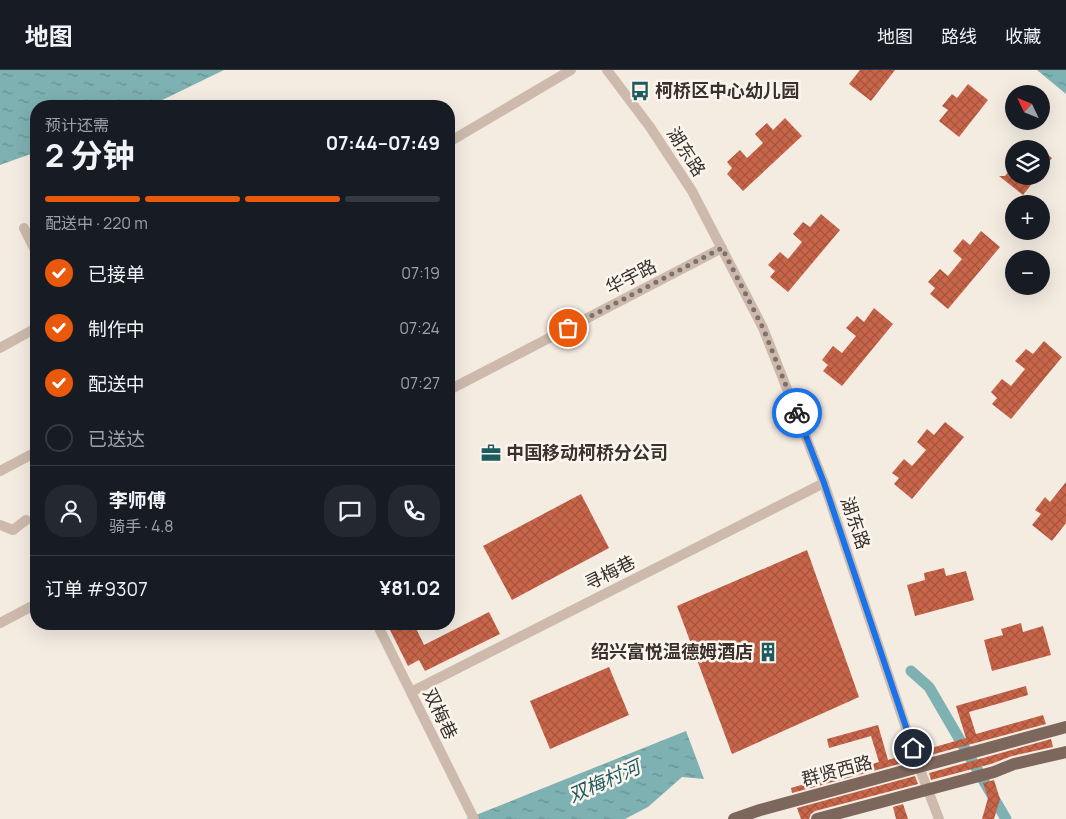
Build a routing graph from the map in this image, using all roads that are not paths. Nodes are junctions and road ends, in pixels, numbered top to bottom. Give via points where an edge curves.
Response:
1 (571, 70) edge
2 (607, 70) edge
3 (455, 138) edge
4 (24, 228) dead end
5 (30, 240) edge
6 (722, 248) junction
7 (30, 331) edge
8 (0, 348) edge
9 (455, 387) edge
10 (30, 455) edge
11 (0, 471) edge
12 (824, 483) junction
13 (26, 520) dead end
14 (0, 525) edge
15 (30, 607) edge
16 (0, 623) edge
17 (381, 630) edge
18 (411, 692) junction
19 (1066, 727) edge
20 (1066, 752) edge
21 (920, 767) junction
22 (927, 788) junction
23 (474, 819) edge
24 (734, 819) edge
25 (817, 819) edge
26 (939, 819) edge

1 - 3 street
2 - 6 street, 湖东路 via 682,175
4 - 5 street
6 - 9 street, 华宇路
6 - 12 street, 湖东路 via 763,328
7 - 8 street
10 - 11 street
12 - 18 street, 寻梅巷
12 - 21 street, 湖东路
13 - 14 street via 13,530
15 - 16 street
17 - 18 street, 双梅巷
18 - 23 street, 双梅巷
19 - 21 main road, 群贤西路
20 - 22 main road
21 - 22 street, 湖东路
21 - 24 main road, 群贤西路
22 - 25 main road
22 - 26 street, 湖东路

